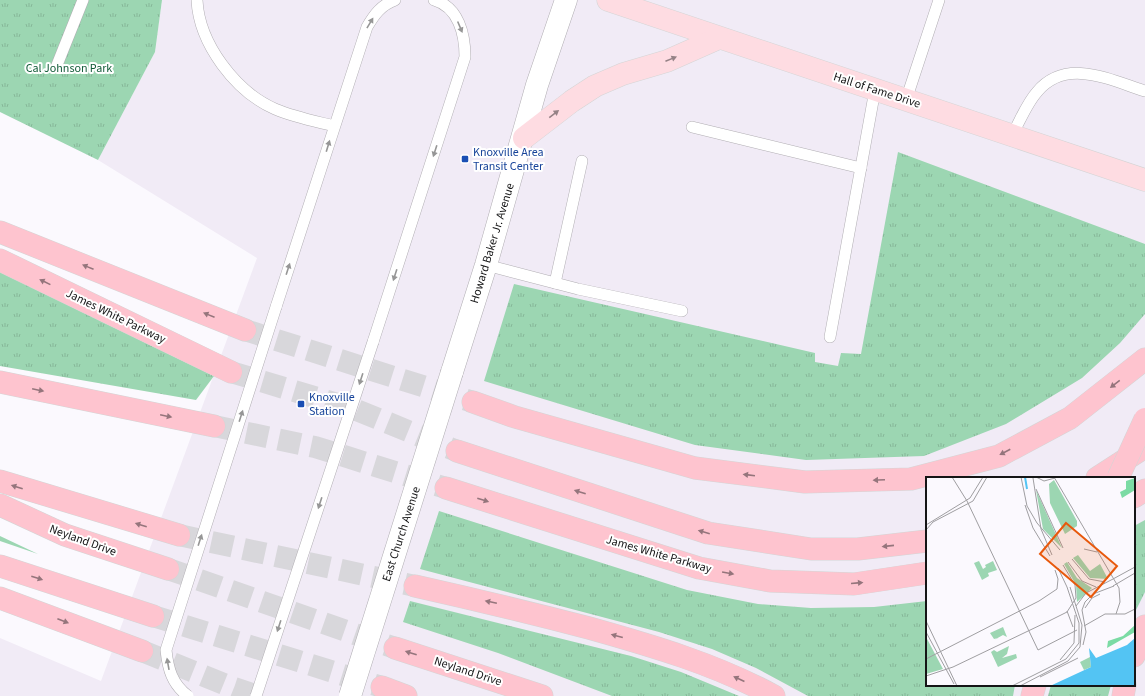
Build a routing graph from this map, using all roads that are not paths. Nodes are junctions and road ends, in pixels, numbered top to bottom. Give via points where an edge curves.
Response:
1 (83, 0) edge
2 (197, 0) edge
3 (395, 0) edge
4 (434, 0) edge
5 (566, 0) edge
6 (608, 0) edge
7 (938, 0) edge
8 (719, 38) junction
9 (57, 65) dead end
10 (876, 90) junction
11 (1145, 91) edge
12 (906, 100) junction
13 (334, 126) junction
14 (692, 127) dead end
15 (1012, 135) junction
16 (524, 138) junction
17 (582, 161) dead end
18 (861, 168) junction
19 (1145, 180) edge
20 (0, 232) edge
21 (0, 260) edge
22 (486, 265) junction
23 (555, 283) junction
24 (682, 311) dead end
25 (245, 330) tunnel mouth
26 (830, 337) dead end
27 (1145, 359) edge
28 (231, 372) tunnel mouth
29 (452, 372) joint
30 (0, 382) edge
31 (473, 402) tunnel mouth
32 (1145, 419) edge
33 (214, 426) tunnel mouth
34 (1145, 446) edge
35 (458, 451) tunnel mouth
36 (1098, 477) edge
37 (1118, 477) edge
38 (0, 481) edge
39 (446, 488) tunnel mouth
40 (1145, 490) edge
41 (1135, 496) edge
42 (0, 505) edge
43 (179, 535) tunnel mouth
44 (926, 541) edge
45 (0, 566) edge
46 (168, 570) tunnel mouth
47 (926, 573) edge
48 (415, 586) tunnel mouth
49 (0, 598) edge
50 (153, 616) tunnel mouth
51 (1145, 626) edge
52 (395, 648) tunnel mouth
53 (142, 651) tunnel mouth
54 (1135, 653) edge
55 (1035, 686) edge
56 (1125, 686) edge
57 (382, 687) tunnel mouth
58 (188, 696) edge
59 (256, 696) edge
60 (350, 696) edge
61 (406, 696) edge
62 (542, 696) edge
63 (774, 696) edge
64 (1032, 696) edge
65 (1123, 696) edge

1 - 9 lane
2 - 13 lane via 202,24 212,49 230,76 250,94 274,108
13 -> 3 lane via 367,27 376,13
4 -> 59 lane, bridge via 451,11 460,24 465,40 465,58
5 - 16 street, Howard Baker Jr. Avenue via 537,85
6 - 8 main road, Hall of Fame Drive
7 - 12 lane
8 - 10 main road, Hall of Fame Drive
16 -> 8 main road via 595,86 623,74 667,61
10 - 12 main road, Hall of Fame Drive
10 - 18 lane
11 - 15 lane via 1094,75 1073,72 1057,76 1037,92
12 - 15 main road, Hall of Fame Drive
58 -> 13 lane, bridge via 174,683 168,668 166,650
14 - 18 lane
15 - 19 main road, Hall of Fame Drive
16 - 22 street, Howard Baker Jr. Avenue
17 - 23 lane
18 - 26 lane
25 -> 20 highway
28 -> 21 highway, James White Parkway
22 - 23 lane
22 - 29 street, Howard Baker Jr. Avenue
23 - 24 lane
27 -> 31 highway via 1070,418 999,456 911,479 805,482 694,468 515,417
29 - 60 street, East Church Avenue, bridge
30 -> 33 highway
32 - 37 highway, bridge
34 - 36 highway
44 -> 35 highway via 858,549 811,548 708,534
43 -> 38 highway
39 -> 47 highway, James White Parkway via 699,568 770,581 854,584
40 - 41 highway
42 - 46 highway, Neyland Drive via 65,535
45 -> 50 highway
63 -> 48 highway via 710,665 665,649 500,604
49 -> 53 highway
51 - 54 highway
62 -> 52 highway, Neyland Drive
55 - 64 highway
56 - 65 highway
57 - 61 highway

